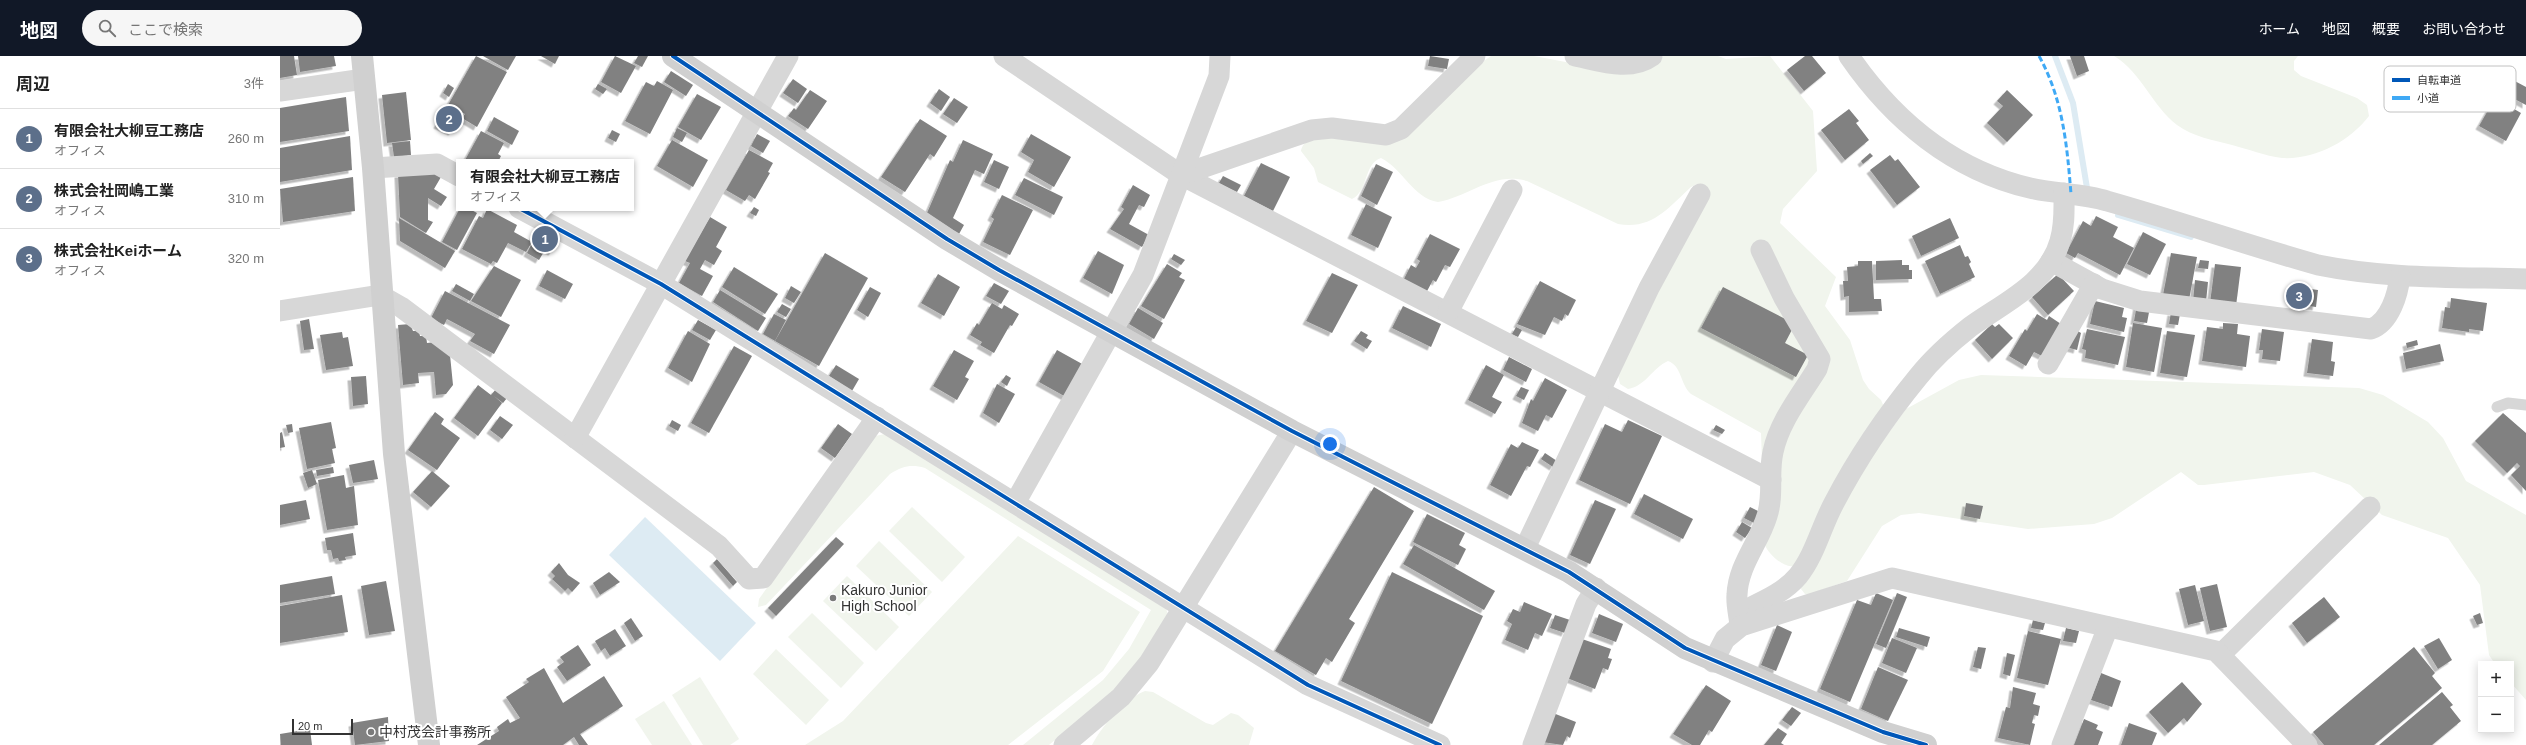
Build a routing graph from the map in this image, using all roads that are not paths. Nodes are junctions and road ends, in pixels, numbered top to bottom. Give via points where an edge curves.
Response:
1 (362, 56) edge
2 (672, 56) edge
3 (788, 56) edge
4 (1220, 56) edge
5 (1475, 56) edge
6 (1576, 56) edge
7 (1652, 56) edge
8 (1849, 56) edge
9 (1012, 58) edge
10 (364, 79) junction
11 (280, 91) edge
12 (757, 112) junction
13 (372, 168) junction
14 (456, 174) edge
15 (1181, 175) junction
16 (1512, 190) dead end
17 (1700, 194) dead end
18 (2080, 195) junction
19 (525, 211) edge
20 (1761, 250) dead end
21 (2051, 261) junction
22 (2400, 276) junction
23 (2526, 279) edge
24 (661, 284) junction
25 (2094, 284) junction
26 (380, 295) junction
27 (280, 311) edge
28 (1448, 312) junction
29 (1111, 332) junction
30 (2048, 364) dead end
31 (1600, 391) junction
32 (2526, 405) edge
33 (2497, 407) dead end
34 (877, 417) junction
35 (1292, 431) junction
36 (575, 438) junction
37 (1771, 480) junction
38 (1015, 503) junction
39 (2370, 507) dead end
40 (1525, 548) junction
41 (1596, 588) junction
42 (1183, 608) junction
43 (1740, 619) junction
44 (2108, 627) junction
45 (2220, 655) junction
46 (1713, 662) junction
47 (429, 745) edge
48 (1064, 745) edge
49 (1440, 745) edge
50 (1533, 745) edge
51 (1926, 745) edge
52 (2062, 745) edge
53 (2307, 745) edge

1 - 10 street
2 - 12 street
3 - 12 street
4 - 15 street via 1219,76
5 - 15 street via 1401,129 1386,135 1332,128 1312,130
6 - 7 street via 1627,65 1640,63
8 - 18 street via 1868,84 1894,113 1924,139 1957,160 1993,177 2030,188
9 - 15 street
10 - 11 street
10 - 13 street
12 - 24 street
12 - 29 street via 947,239
13 - 14 street via 437,164
13 - 26 street
15 - 28 street
15 - 29 street via 1143,275
16 - 28 street
17 - 31 street via 1648,288
18 - 21 street
18 - 22 street via 2318,265 2347,271
19 - 24 street
20 - 37 street via 1784,298 1820,359 1817,369 1778,433 1773,452
21 - 25 street
21 - 43 street via 2019,294 1972,326 1934,358 1854,468 1798,576 1781,592
22 - 23 street
22 - 25 street via 2398,293 2383,321 2378,327 2371,329 2140,301 2120,296
24 - 34 street
24 - 36 street
25 - 30 street
26 - 27 street
26 - 36 street via 401,307
26 - 47 street via 394,454
28 - 31 street
29 - 35 street
29 - 38 street
31 - 37 street
31 - 40 street
32 - 33 lane via 2508,403
34 - 36 street via 763,578 749,579 719,546
34 - 38 street
35 - 40 street
35 - 42 street
37 - 43 street via 1769,509 1764,527 1740,577 1737,595
38 - 42 street
39 - 45 street
40 - 41 street
41 - 46 street via 1685,648
41 - 50 street via 1586,604
42 - 48 street via 1135,680 1105,712
42 - 49 street via 1308,685
43 - 44 street via 1892,578
43 - 46 street via 1725,639
44 - 45 street via 2216,651
44 - 52 street
45 - 53 street
46 - 51 street via 1883,732

